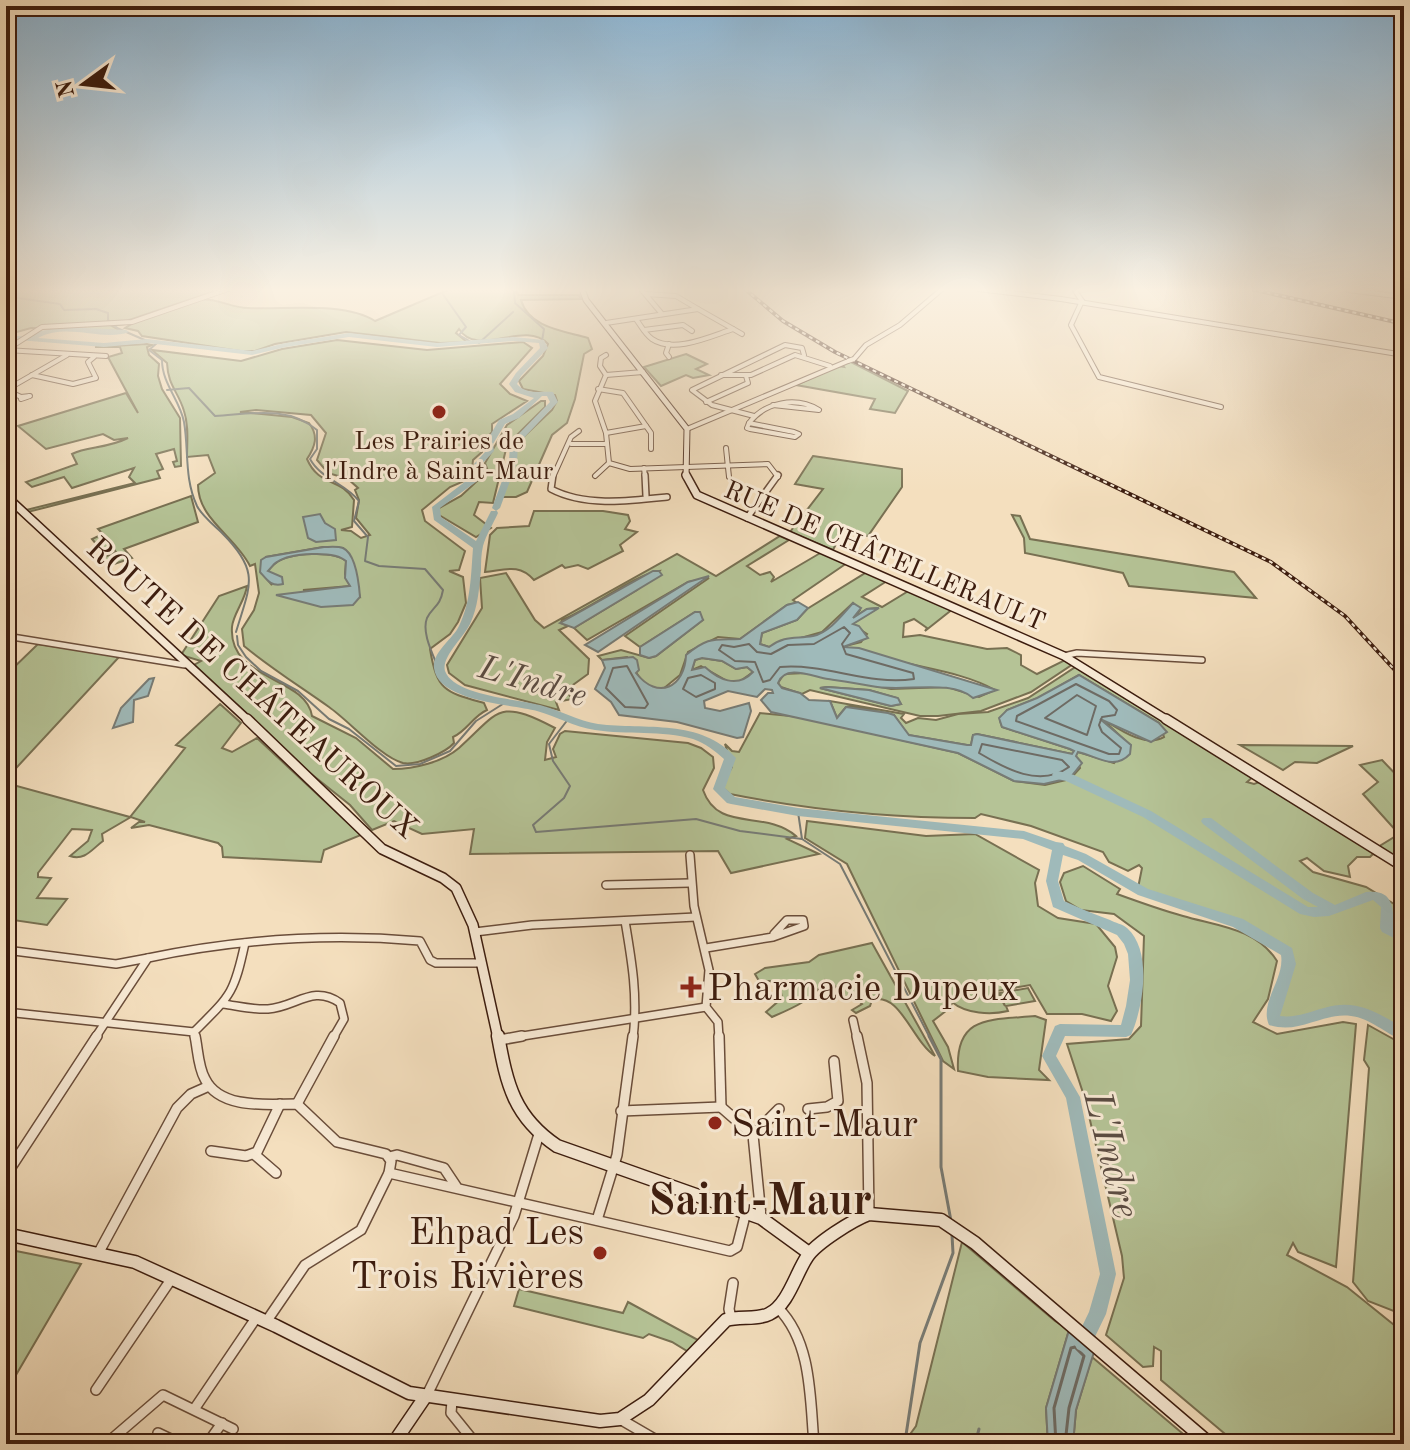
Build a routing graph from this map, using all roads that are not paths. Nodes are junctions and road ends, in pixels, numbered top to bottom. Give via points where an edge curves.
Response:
1 (64, 357) edge
2 (90, 357) edge
3 (94, 357) junction
4 (98, 357) edge
5 (603, 357) edge
6 (631, 357) edge
7 (760, 357) edge
8 (789, 357) edge
9 (808, 357) edge
10 (856, 357) edge
11 (1088, 357) edge
12 (830, 366) junction
13 (643, 372) junction
14 (32, 375) junction
15 (606, 375) junction
16 (721, 375) junction
17 (746, 376) junction
18 (687, 385) dead end
19 (694, 387) junction
20 (598, 389) junction
21 (6, 390) edge
22 (21, 397) dead end
23 (707, 405) junction
24 (773, 405) junction
25 (1221, 407) dead end
26 (730, 412) junction
27 (754, 416) junction
28 (749, 423) junction
29 (646, 426) junction
30 (687, 429) junction
31 (579, 431) dead end
32 (606, 433) junction
33 (571, 444) junction
34 (605, 444) junction
35 (726, 448) dead end
36 (651, 449) dead end
37 (609, 463) junction
38 (727, 465) junction
39 (644, 468) junction
40 (684, 468) junction
41 (595, 476) dead end
42 (729, 478) dead end
43 (6, 496) edge
44 (646, 496) junction
45 (667, 497) dead end
46 (747, 518) junction
47 (6, 636) edge
48 (1064, 656) junction
49 (1202, 660) dead end
50 (185, 665) junction
51 (690, 855) dead end
52 (1404, 867) edge
53 (690, 883) junction
54 (606, 885) dead end
55 (696, 917) junction
56 (625, 921) junction
57 (475, 932) junction
58 (774, 934) dead end
59 (245, 943) junction
60 (706, 948) junction
61 (6, 950) edge
62 (148, 958) junction
63 (481, 963) junction
64 (223, 1004) junction
65 (706, 1007) junction
66 (6, 1012) edge
67 (636, 1018) junction
68 (853, 1020) dead end
69 (107, 1023) junction
70 (194, 1032) junction
71 (497, 1040) junction
72 (834, 1061) dead end
73 (209, 1086) junction
74 (280, 1104) junction
75 (297, 1104) junction
76 (721, 1107) junction
77 (779, 1109) dead end
78 (808, 1109) dead end
79 (621, 1111) junction
80 (539, 1134) junction
81 (753, 1135) junction
82 (211, 1151) dead end
83 (254, 1154) junction
84 (389, 1157) junction
85 (613, 1166) junction
86 (276, 1173) dead end
87 (389, 1173) junction
88 (6, 1175) edge
89 (456, 1186) junction
90 (521, 1202) junction
91 (746, 1212) junction
92 (869, 1214) junction
93 (761, 1218) junction
94 (597, 1220) junction
95 (6, 1234) edge
96 (99, 1252) junction
97 (809, 1253) junction
98 (172, 1278) junction
99 (733, 1283) dead end
100 (778, 1308) junction
101 (735, 1317) junction
102 (261, 1320) junction
103 (96, 1390) dead end
104 (425, 1397) junction
105 (452, 1401) junction
106 (195, 1408) junction
107 (620, 1419) junction
108 (222, 1423) junction
109 (233, 1429) dead end
110 (158, 1433) dead end
111 (106, 1444) edge
112 (181, 1444) edge
113 (207, 1444) edge
114 (393, 1444) edge
115 (476, 1444) edge
116 (663, 1444) edge
117 (814, 1444) edge
118 (1210, 1444) edge

1 - 14 street
2 - 3 street
3 - 4 street
3 - 14 street via 88,362 96,378 73,384
5 - 15 street via 600,366
6 - 13 street
7 - 16 street
8 - 17 street
9 - 12 street
10 - 12 street, bridge
11 - 25 street via 1099,377 1110,382
12 - 26 street
13 - 15 street
13 - 30 street
14 - 21 street
15 - 20 street
16 - 17 street
16 - 19 street
17 - 23 street via 748,383
18 - 19 street
19 - 23 street
20 - 29 street via 623,393
20 - 32 street via 595,407
21 - 22 street
23 - 26 street
24 - 24 street via 813,412 819,410 788,402
24 - 27 street
26 - 27 street
26 - 30 street
27 - 28 street
28 - 28 street via 747,428 799,434
29 - 32 street
29 - 36 street
30 - 40 street, RUE DE CHÂTELLERAULT
31 - 33 street
32 - 34 street
33 - 34 street
33 - 44 street via 551,481 555,492 579,499
34 - 37 street
35 - 38 street
37 - 39 street
37 - 41 street
38 - 40 street
38 - 42 street
38 - 46 street via 764,462 779,476
39 - 40 street
39 - 44 street
40 - 46 street, RUE DE CHÂTELLERAULT via 685,481 697,495
43 - 50 street, ROUTE DE CHÂTEAUROUX
44 - 45 street
46 - 48 street, RUE DE CHÂTELLERAULT
47 - 50 street
48 - 49 street
48 - 52 street, RUE DE CHÂTELLERAULT
50 - 57 street, ROUTE DE CHÂTEAUROUX via 386,851 455,886
51 - 53 street
53 - 54 street
53 - 55 street
55 - 56 street
55 - 60 street
56 - 57 street
56 - 67 street via 637,990
57 - 63 street, ROUTE DE CHÂTEAUROUX
58 - 60 street
59 - 62 street
59 - 63 street via 420,941 436,963
59 - 64 street via 237,982
60 - 65 street via 713,978
61 - 62 street via 116,964
62 - 69 street
63 - 71 street, ROUTE DE CHÂTEAUROUX
64 - 70 street
64 - 75 street via 268,1009 318,993 340,1003 344,1019
65 - 67 street
65 - 76 street via 718,1022
66 - 69 street
67 - 71 street
67 - 79 street
68 - 92 street via 867,1083
69 - 70 street
69 - 88 street
70 - 73 street
71 - 80 street, ROUTE DE CHÂTEAUROUX via 516,1105
72 - 78 street via 838,1101
73 - 74 street via 245,1103
73 - 96 street via 181,1103
74 - 75 street
74 - 83 street via 262,1148
75 - 84 street via 337,1142
76 - 79 street
76 - 81 street
77 - 81 street
79 - 85 street
80 - 85 street via 569,1152
80 - 90 street
81 - 93 street
82 - 83 street
83 - 86 street
84 - 87 street
84 - 89 street via 444,1168
85 - 91 street
85 - 94 street
87 - 89 street
87 - 102 street via 361,1230 305,1265
89 - 90 street
90 - 94 street
90 - 104 street
91 - 93 street
91 - 94 street via 737,1247 730,1251
92 - 97 street
92 - 118 street via 941,1220 964,1235
93 - 97 street
95 - 96 street
96 - 98 street
97 - 100 street
98 - 102 street
98 - 103 street
99 - 101 street via 729,1309
100 - 101 street via 767,1316
100 - 117 street via 788,1315 801,1345
101 - 107 street via 726,1320 649,1400
102 - 104 street
102 - 106 street
104 - 105 street
104 - 114 street
105 - 107 street via 600,1421
105 - 115 street via 451,1413
106 - 108 street
106 - 111 street via 163,1395
107 - 116 street
108 - 109 street
108 - 113 street
110 - 112 street

